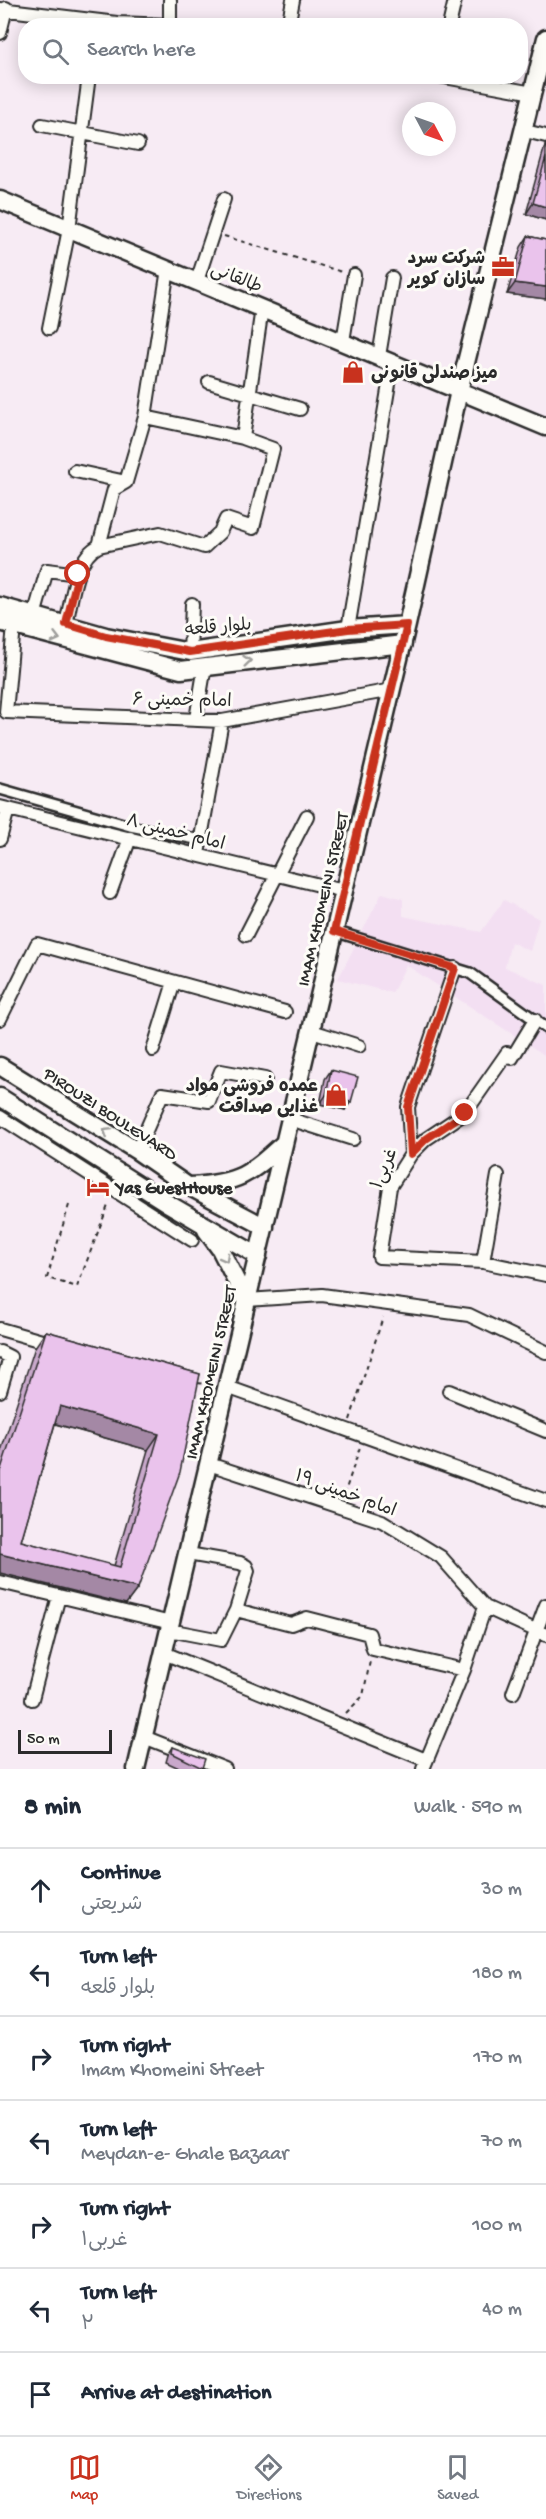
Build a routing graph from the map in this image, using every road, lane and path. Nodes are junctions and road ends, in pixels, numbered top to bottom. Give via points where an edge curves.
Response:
1 (170, 0) edge
2 (293, 0) edge
3 (455, 0) edge
4 (3, 8) edge
5 (74, 18) edge
6 (170, 18) edge
7 (290, 18) edge
8 (451, 18) edge
9 (0, 33) edge
10 (546, 39) edge
11 (88, 84) edge
12 (483, 84) edge
13 (533, 93) junction
14 (42, 125) dead end
15 (82, 131) junction
16 (525, 132) junction
17 (546, 136) edge
18 (138, 144) dead end
19 (224, 199) dead end
20 (0, 200) edge
21 (69, 229) junction
22 (213, 232) junction
23 (168, 269) junction
24 (354, 275) joint
25 (392, 278) dead end
26 (197, 281) junction
27 (262, 308) junction
28 (49, 328) dead end
29 (343, 341) junction
30 (379, 356) junction
31 (209, 382) dead end
32 (389, 384) dead end
33 (459, 391) junction
34 (251, 394) junction
35 (300, 409) dead end
36 (145, 417) junction
37 (546, 427) edge
38 (243, 438) junction
39 (75, 471) dead end
40 (126, 482) junction
41 (99, 546) junction
42 (78, 574) junction
43 (192, 604) dead end
44 (0, 606) edge
45 (34, 616) junction
46 (7, 624) edge
47 (66, 624) junction
48 (407, 625) junction
49 (348, 629) junction
50 (403, 644) junction
51 (190, 652) junction
52 (205, 666) junction
53 (392, 690) junction
54 (3, 712) edge
55 (196, 719) junction
56 (222, 721) junction
57 (0, 789) edge
58 (4, 808) edge
59 (307, 816) dead end
60 (0, 838) edge
61 (130, 838) junction
62 (201, 840) junction
63 (198, 854) junction
64 (278, 875) junction
65 (344, 891) junction
66 (110, 893) dead end
67 (334, 931) junction
68 (246, 935) dead end
69 (455, 968) junction
70 (174, 982) junction
71 (285, 1012) dead end
72 (0, 1019) edge
73 (535, 1020) junction
74 (546, 1028) edge
75 (312, 1030) junction
76 (359, 1046) dead end
77 (153, 1050) dead end
78 (0, 1066) edge
79 (265, 1079) dead end
80 (1, 1107) edge
81 (290, 1119) junction
82 (353, 1139) dead end
83 (285, 1143) junction
84 (137, 1151) junction
85 (411, 1154) junction
86 (498, 1175) dead end
87 (185, 1184) junction
88 (115, 1189) junction
89 (167, 1203) junction
90 (69, 1205) dead end
91 (197, 1221) junction
92 (265, 1227) junction
93 (192, 1240) dead end
94 (258, 1256) junction
95 (483, 1262) junction
96 (546, 1275) edge
97 (246, 1300) junction
98 (386, 1305) junction
99 (0, 1329) edge
100 (69, 1348) edge
101 (0, 1352) edge
102 (546, 1352) edge
103 (227, 1387) junction
104 (0, 1390) edge
105 (449, 1391) dead end
106 (347, 1430) junction
107 (546, 1431) edge
108 (364, 1435) junction
109 (209, 1464) junction
110 (546, 1501) edge
111 (340, 1508) junction
112 (188, 1554) junction
113 (0, 1582) edge
114 (59, 1596) junction
115 (546, 1605) edge
116 (484, 1607) junction
117 (236, 1610) junction
118 (170, 1627) junction
119 (541, 1633) edge
120 (373, 1649) junction
121 (164, 1653) junction
122 (464, 1670) junction
123 (513, 1694) dead end
124 (32, 1699) dead end
125 (335, 1724) junction
126 (144, 1737) junction
127 (424, 1765) edge
128 (136, 1769) edge
129 (225, 1769) edge

1 - 6 street
2 - 7 street
3 - 8 street
4 - 5 street
4 - 9 street
10 - 13 main road, IMAM KHOMEINI STREET
11 - 15 street
12 - 13 street
13 - 16 main road, IMAM KHOMEINI STREET
14 - 15 street
15 - 18 street
15 - 21 street
16 - 17 street
16 - 33 main road, IMAM KHOMEINI STREET
19 - 22 street
20 - 21 main road, طالقانی
21 - 23 main road, طالقانی
21 - 28 street
22 - 24 path
22 - 26 street
23 - 26 main road, طالقانی
23 - 36 street
24 - 29 street
25 - 30 street
26 - 27 main road, طالقانی
27 - 29 main road, طالقانی
27 - 34 street
29 - 30 main road, طالقانی
30 - 33 main road, طالقانی
31 - 34 street
32 - 49 street
33 - 37 main road, طالقانی
33 - 48 main road, IMAM KHOMEINI STREET
34 - 35 street
34 - 38 street
36 - 38 street
36 - 40 street
38 - 41 street via 273,449 253,528 226,519 204,547 160,533
39 - 40 street
40 - 41 street via 114,489
41 - 42 street via 90,550
42 - 45 street via 47,570
42 - 47 street
43 - 51 street
44 - 45 main road, بلوار قلعه
45 - 47 main road, بلوار قلعه
46 -> 52 main road, بلوار قلعه via 181,670
46 - 54 street
47 - 51 main road, بلوار قلعه
48 - 49 main road, بلوار قلعه
48 - 50 main road, IMAM KHOMEINI STREET
49 - 51 main road, بلوار قلعه
52 -> 50 main road, بلوار قلعه
50 - 53 main road, IMAM KHOMEINI STREET
52 - 55 street
53 - 56 street, امام خمینی ۶
53 - 65 main road, IMAM KHOMEINI STREET
54 - 55 street, امام خمینی ۶
55 - 56 street, امام خمینی ۶
56 - 62 street
57 - 62 street via 130,826
58 - 60 street
58 - 61 street, امام خمینی ۸
59 - 64 street
61 - 63 street, امام خمینی ۸
61 - 66 street
62 - 63 street
63 - 64 street, امام خمینی ۸
64 - 65 street, امام خمینی ۸
64 - 68 street
65 - 67 main road, IMAM KHOMEINI STREET
67 - 69 street
67 - 75 main road, IMAM KHOMEINI STREET
69 - 73 street via 470,973
69 - 85 street, غربی۱ via 408,1107
70 - 71 street
70 - 72 street via 37,944
70 - 77 street
73 - 74 street
73 - 85 street via 512,1058 507,1053 465,1113
75 - 76 street
75 - 81 main road, IMAM KHOMEINI STREET
84 -> 78 main road, PIROUZI BOULEVARD
79 - 84 street via 221,1071 208,1101 162,1094
80 - 88 street
80 - 89 main road
81 - 82 street
81 - 83 main road, IMAM KHOMEINI STREET
83 - 87 main road via 256,1168 226,1183
83 - 92 main road, IMAM KHOMEINI STREET
84 - 87 main road, PIROUZI BOULEVARD
85 - 95 street, غربی۱ via 390,1187 379,1257
86 - 95 street
87 - 89 main road
87 - 92 main road, PIROUZI BOULEVARD
88 - 90 path via 77,1287 47,1278
88 - 93 street
89 - 91 main road
91 - 94 main road
91 -> 97 main road via 213,1237
92 - 94 main road, IMAM KHOMEINI STREET
94 - 97 main road, IMAM KHOMEINI STREET
95 - 96 street, غربی۱
97 - 98 street via 322,1296
97 - 103 main road, IMAM KHOMEINI STREET
98 - 102 street via 470,1315
98 - 106 path
99 - 100 street
101 - 104 street via 10,1357
103 - 106 street
103 - 109 main road, IMAM KHOMEINI STREET
105 - 107 street
106 - 108 street
108 - 110 street
108 - 111 path
109 - 111 street, امام خمینی ۱۹
109 - 112 main road, IMAM KHOMEINI STREET
111 - 116 street, امام خمینی ۱۹ via 382,1521 441,1557
112 - 117 street via 246,1566 248,1571
112 - 118 main road, IMAM KHOMEINI STREET
113 - 114 street
114 - 118 street
114 - 124 street
115 - 119 street
116 - 119 street, امام خمینی ۱۹
116 - 122 street
117 - 118 street via 221,1640
117 - 120 street via 291,1624 307,1618 369,1634
118 - 121 main road, IMAM KHOMEINI STREET
119 - 123 street
120 - 122 street
120 - 125 path via 363,1696
121 - 125 street
121 - 126 main road, IMAM KHOMEINI STREET
122 - 127 street
125 - 127 street
126 - 128 main road, IMAM KHOMEINI STREET
126 - 129 street

